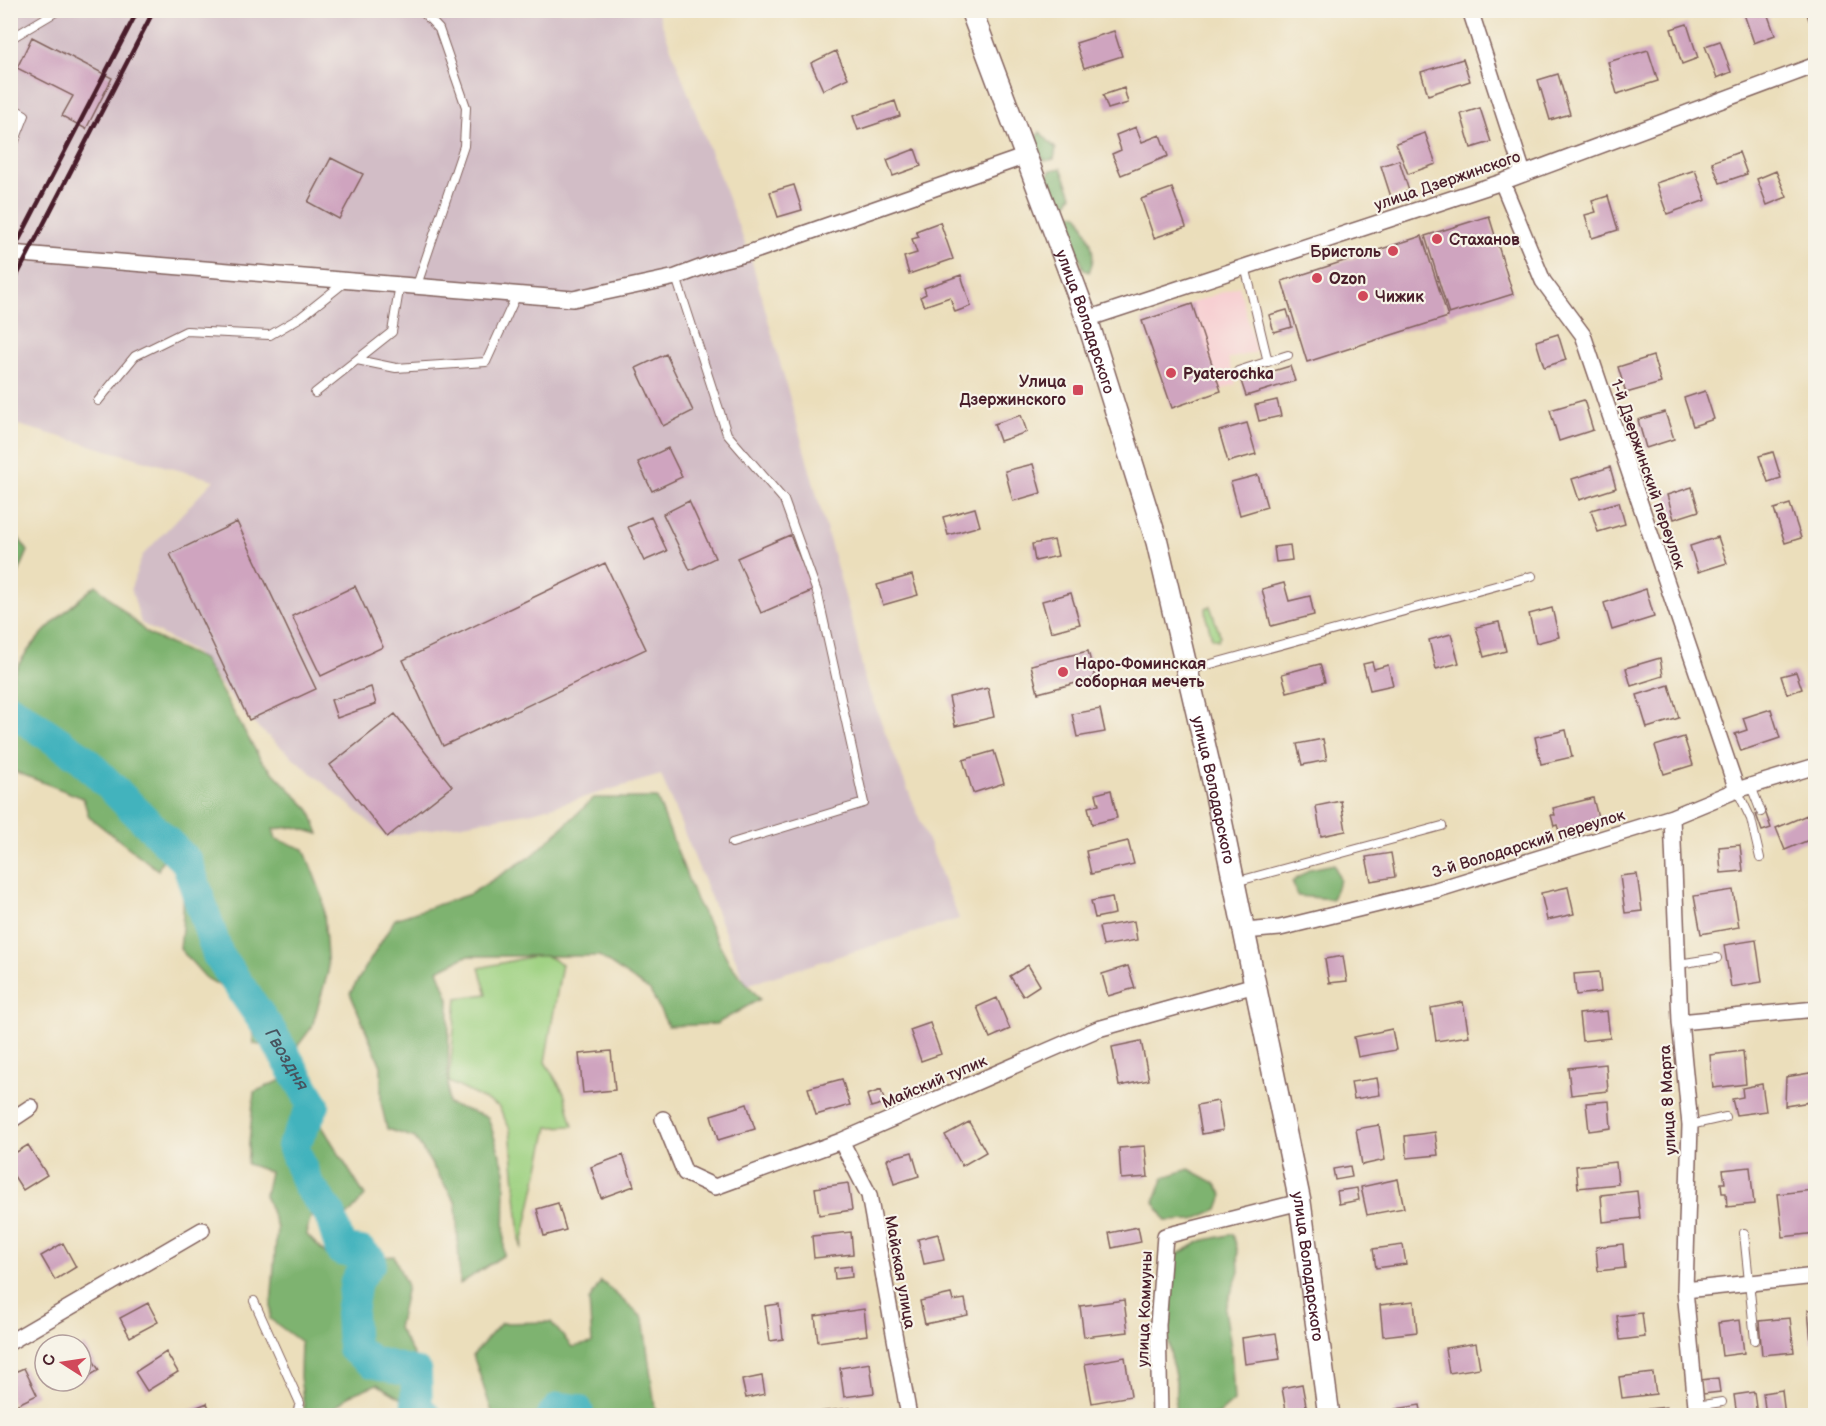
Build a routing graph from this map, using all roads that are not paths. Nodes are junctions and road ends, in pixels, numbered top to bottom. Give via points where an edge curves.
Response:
1 (59, 10) edge
2 (421, 10) edge
3 (971, 10) edge
4 (1470, 10) edge
5 (10, 39) edge
6 (1815, 65) edge
7 (10, 106) edge
8 (10, 153) edge
9 (1026, 156) junction
10 (1523, 173) junction
11 (1502, 182) junction
12 (10, 253) edge
13 (1245, 267) junction
14 (676, 277) junction
15 (349, 280) junction
16 (400, 284) junction
17 (417, 285) junction
18 (517, 294) junction
19 (1087, 320) junction
20 (1288, 356) dead end
21 (357, 360) junction
22 (1268, 362) junction
23 (1238, 371) dead end
24 (315, 393) dead end
25 (98, 401) dead end
26 (1532, 576) dead end
27 (1187, 671) junction
28 (1815, 766) edge
29 (1744, 788) junction
30 (1761, 812) dead end
31 (1672, 817) junction
32 (1442, 826) dead end
33 (732, 843) dead end
34 (1760, 858) dead end
35 (1234, 882) junction
36 (1245, 931) junction
37 (1717, 958) dead end
38 (1678, 964) junction
39 (1255, 985) junction
40 (1815, 1009) edge
41 (1680, 1022) junction
42 (31, 1107) dead end
43 (1726, 1117) dead end
44 (663, 1119) dead end
45 (10, 1122) edge
46 (1690, 1125) junction
47 (841, 1141) junction
48 (1300, 1202) junction
49 (202, 1230) dead end
50 (1744, 1233) dead end
51 (1815, 1276) edge
52 (1749, 1283) junction
53 (1685, 1290) junction
54 (254, 1301) dead end
55 (1755, 1340) dead end
56 (10, 1342) edge
57 (1722, 1402) dead end
58 (1697, 1411) edge
59 (296, 1416) edge
60 (909, 1416) edge
61 (1160, 1416) edge
62 (1329, 1416) edge

1 - 5 lane
2 - 17 lane via 439,29 466,107 465,146
3 - 9 main road, улица Володарского
4 - 10 street
6 - 10 street, улица Дзержинского
7 - 8 lane via 25,115
9 - 14 street
9 - 19 main road, улица Володарского
10 - 11 street, улица Дзержинского
11 - 13 street, улица Дзержинского
11 - 29 street, 1-й Дзержинский переулок via 1544,281 1583,335
12 - 15 street
13 - 19 street, улица Дзержинского
13 - 22 lane
14 - 18 street via 573,299
14 - 33 lane via 727,434 784,500 807,563 818,595 864,803
15 - 16 street
15 - 25 lane via 270,335 186,331 165,341 135,356
16 - 17 street
16 - 21 lane via 392,332
17 - 18 street
18 - 21 lane via 486,362 396,368
19 - 27 main road, улица Володарского via 1157,542
20 - 22 lane
21 - 24 lane
22 - 23 lane
26 - 27 lane
27 - 35 main road, улица Володарского
28 - 29 street, 3-й Володарский переулок
29 - 30 lane
29 - 31 street, 3-й Володарский переулок
29 - 34 lane
31 - 36 street, 3-й Володарский переулок via 1436,890 1280,928
31 - 38 street, улица 8 Марта
32 - 35 lane
35 - 36 main road, улица Володарского
36 - 39 main road, улица Володарского
37 - 38 lane
38 - 41 street, улица 8 Марта
39 - 47 street, Майский тупик via 1098,1029
39 - 48 main road, улица Володарского
40 - 41 street
41 - 46 street, улица 8 Марта
42 - 45 street
43 - 46 lane
44 - 47 street, Майский тупик via 685,1173 715,1187
46 - 53 street, улица 8 Марта
47 - 60 street, Майская улица via 869,1196
48 - 61 street, улица Коммуны via 1164,1236 1158,1325
48 - 62 main road, улица Володарского
49 - 56 street
50 - 52 lane
51 - 52 street
52 - 53 street
52 - 55 lane
53 - 58 street, улица 8 Марта via 1698,1388
54 - 59 lane via 300,1403
57 - 58 lane

